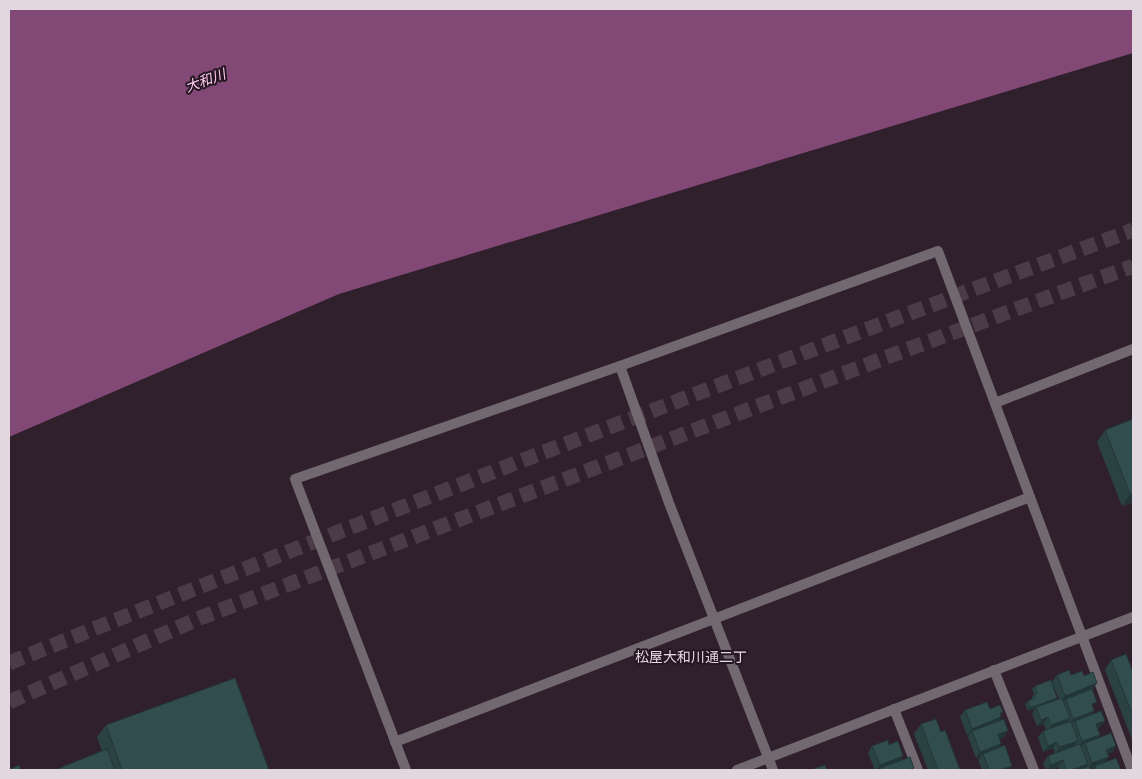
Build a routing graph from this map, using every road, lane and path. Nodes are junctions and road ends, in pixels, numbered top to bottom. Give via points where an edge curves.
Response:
1 (1133, 349) edge
2 (620, 366) junction
3 (995, 403) junction
4 (1030, 497) junction
5 (1133, 617) edge
6 (714, 619) junction
7 (1082, 636) junction
8 (994, 670) junction
9 (894, 709) junction
10 (395, 742) junction
11 (769, 758) junction
12 (406, 770) edge
13 (737, 770) edge
14 (774, 770) edge
15 (918, 770) edge
16 (1034, 770) edge
17 (1132, 770) edge

1 - 3 street
2 - 3 street via 938,251
2 - 6 street
2 - 10 street via 295,479
3 - 4 street
4 - 6 street
4 - 7 street
5 - 7 street
6 - 10 street
6 - 11 street
7 - 8 street
7 - 17 street
8 - 9 street
8 - 16 street
9 - 11 street
9 - 15 street
10 - 12 street
11 - 13 street
11 - 14 street

